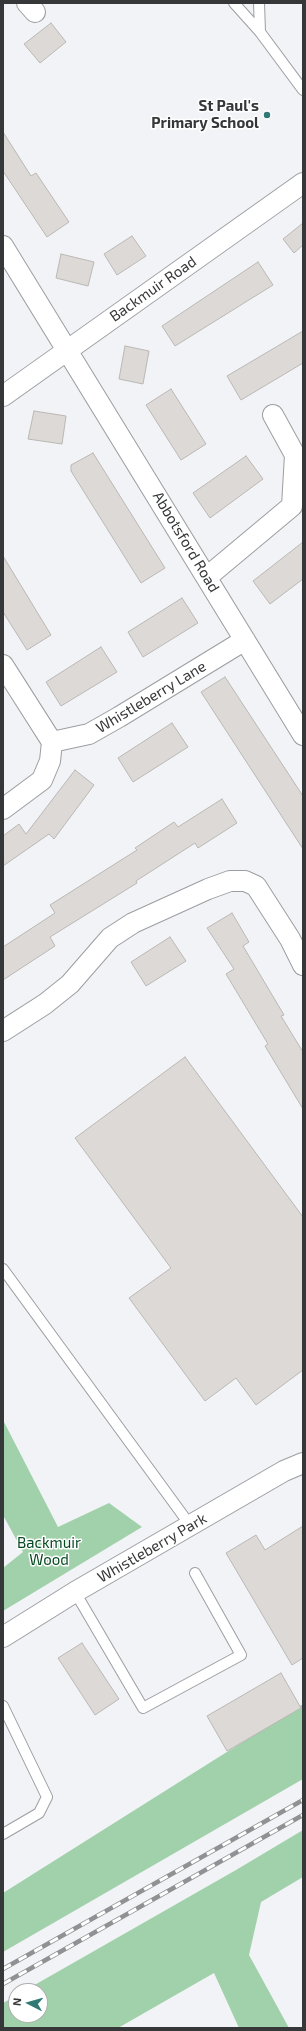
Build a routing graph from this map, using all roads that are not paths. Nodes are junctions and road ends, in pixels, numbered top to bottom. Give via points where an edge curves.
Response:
1 (234, 3) edge
2 (259, 3) edge
3 (260, 32) junction
4 (303, 90) edge
5 (303, 183) edge
6 (3, 246) edge
7 (68, 350) junction
8 (3, 396) edge
9 (274, 415) dead end
10 (297, 507) edge
11 (207, 577) junction
12 (245, 640) junction
13 (3, 665) edge
14 (303, 735) edge
15 (52, 742) junction
16 (3, 809) edge
17 (296, 935) edge
18 (303, 965) edge
19 (3, 1031) edge
20 (3, 1268) edge
21 (303, 1463) edge
22 (190, 1525) junction
23 (195, 1573) dead end
24 (75, 1592) junction
25 (3, 1637) edge
26 (3, 1706) edge
27 (3, 1834) edge

1 - 3 lane
2 - 3 lane
3 - 4 lane
5 - 7 street, Backmuir Road
6 - 7 street, Abbotsford Road
7 - 8 street, Backmuir Road
7 - 11 street, Abbotsford Road
9 - 10 street via 295,455
10 - 11 street
11 - 12 street, Abbotsford Road
12 - 14 street, Abbotsford Road
12 - 15 street, Whistleberry Lane via 89,734
13 - 15 street
15 - 16 street via 50,761 42,780
17 - 18 street
17 - 19 street via 256,886 245,881 230,881 133,922 110,938 70,984 45,1004
20 - 22 lane
21 - 22 street, Whistleberry Park via 284,1471
22 - 24 street, Whistleberry Park
23 - 24 lane via 241,1655 143,1708
24 - 25 street, Whistleberry Park
26 - 27 lane via 48,1797 39,1813

